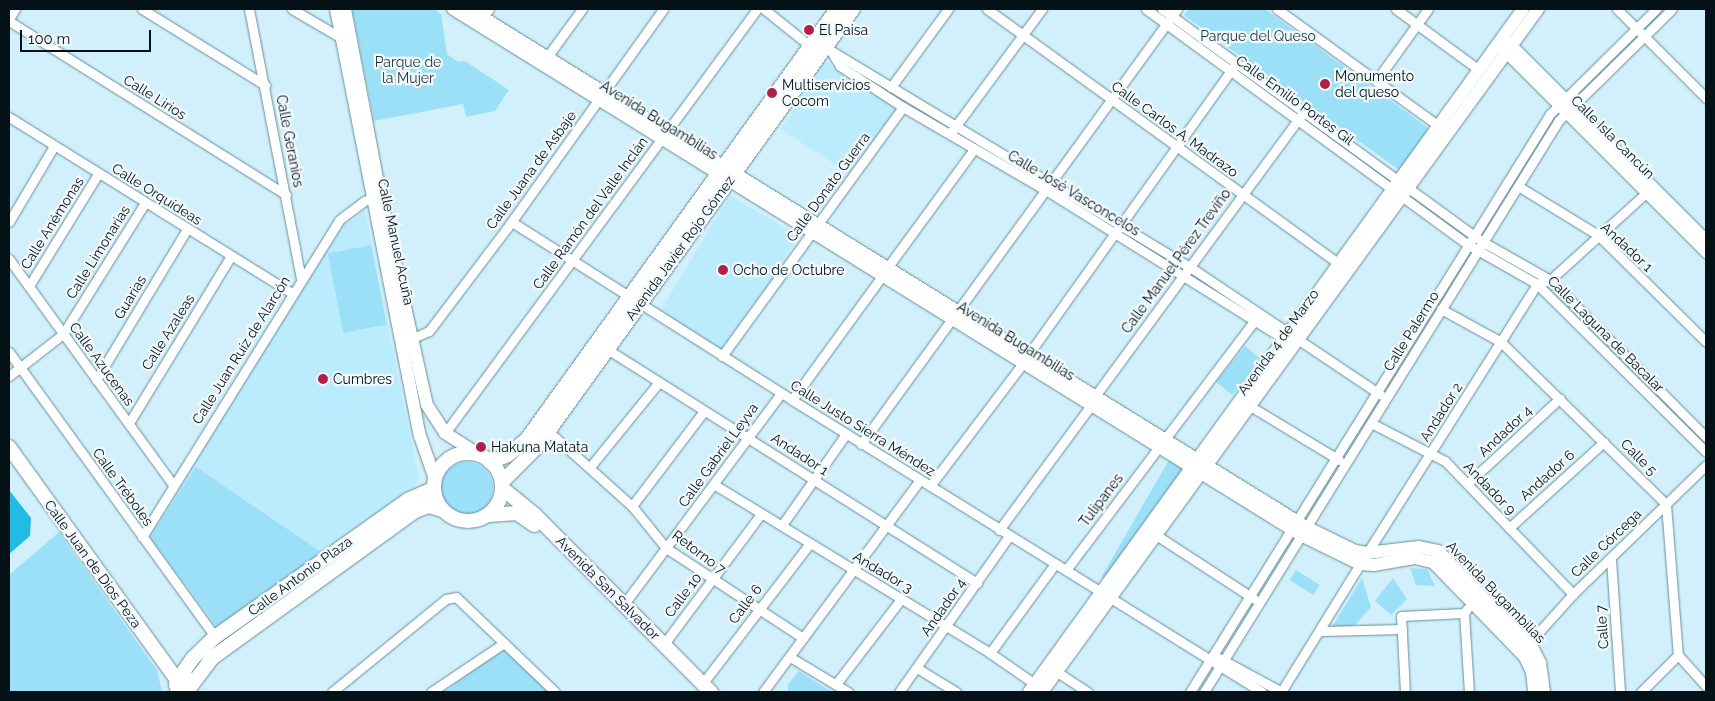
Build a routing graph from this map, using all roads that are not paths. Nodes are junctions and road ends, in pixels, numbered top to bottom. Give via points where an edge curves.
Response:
1 (15, 9) edge
2 (142, 9) edge
3 (248, 9) edge
4 (292, 9) edge
5 (336, 9) edge
6 (345, 9) edge
7 (453, 9) edge
8 (469, 9) edge
9 (582, 9) edge
10 (663, 9) edge
11 (757, 9) edge
12 (764, 9) edge
13 (837, 9) edge
14 (853, 9) edge
15 (948, 9) edge
16 (987, 9) edge
17 (1042, 9) edge
18 (1146, 9) edge
19 (1162, 9) edge
20 (1277, 9) edge
21 (1396, 9) edge
22 (1428, 9) edge
23 (1523, 9) edge
24 (1538, 9) edge
25 (1617, 9) edge
26 (1656, 9) edge
27 (1672, 9) edge
28 (486, 13) edge
29 (1171, 16) edge
30 (9, 20) edge
31 (1416, 23) junction
32 (1636, 28) junction
33 (1644, 35) junction
34 (1023, 36) junction
35 (347, 41) junction
36 (1505, 44) junction
37 (810, 46) junction
38 (828, 49) junction
39 (547, 57) junction
40 (1236, 62) junction
41 (1231, 70) junction
42 (1479, 70) junction
43 (1376, 81) junction
44 (265, 85) junction
45 (892, 87) junction
46 (601, 96) junction
47 (1706, 98) edge
48 (1109, 99) junction
49 (1565, 104) junction
50 (903, 107) junction
51 (1304, 111) junction
52 (9, 118) edge
53 (1298, 119) junction
54 (1443, 129) junction
55 (952, 130) junction
56 (664, 135) junction
57 (1175, 145) junction
58 (54, 146) junction
59 (974, 149) junction
60 (98, 174) junction
61 (726, 174) junction
62 (1047, 185) junction
63 (1518, 186) junction
64 (1401, 187) junction
65 (1647, 192) junction
66 (1242, 194) junction
67 (286, 195) junction
68 (376, 196) junction
69 (145, 203) junction
70 (9, 222) edge
71 (512, 222) junction
72 (1118, 225) junction
73 (814, 228) junction
74 (187, 229) junction
75 (1112, 233) junction
76 (1472, 234) junction
77 (1598, 235) junction
78 (1483, 242) junction
79 (1467, 244) junction
80 (1705, 246) edge
81 (1478, 251) junction
82 (231, 256) junction
83 (9, 259) edge
84 (572, 262) junction
85 (1190, 267) junction
86 (1343, 268) junction
87 (884, 272) junction
88 (1185, 276) junction
89 (301, 280) junction
90 (1550, 280) junction
91 (1537, 284) junction
92 (28, 286) junction
93 (292, 293) junction
94 (634, 301) junction
95 (1441, 309) junction
96 (955, 315) junction
97 (1255, 320) junction
98 (63, 334) junction
99 (414, 338) junction
100 (1292, 338) junction
101 (1501, 342) junction
102 (1706, 342) edge
103 (607, 350) junction
104 (9, 352) edge
105 (722, 356) junction
106 (1026, 359) junction
107 (20, 368) junction
108 (9, 376) edge
109 (96, 380) junction
110 (659, 382) junction
111 (1375, 392) junction
112 (780, 393) junction
113 (1386, 398) junction
114 (1560, 398) junction
115 (792, 400) junction
116 (1093, 401) junction
117 (1250, 406) junction
118 (704, 411) junction
119 (128, 423) junction
120 (1371, 423) junction
121 (548, 431) junction
122 (445, 433) junction
123 (846, 434) junction
124 (748, 437) junction
125 (1706, 438) edge
126 (1604, 442) junction
127 (532, 443) junction
128 (1162, 443) junction
129 (861, 444) junction
130 (9, 447) edge
131 (1431, 452) junction
132 (1706, 452) edge
133 (1335, 458) junction
134 (485, 459) junction
135 (1346, 464) junction
136 (1706, 465) edge
137 (1199, 466) junction
138 (590, 467) junction
139 (813, 479) junction
140 (920, 480) junction
141 (1468, 483) junction
142 (434, 484) junction
143 (173, 485) junction
144 (502, 485) junction
145 (715, 485) junction
146 (930, 486) junction
147 (1666, 504) junction
148 (632, 506) junction
149 (442, 510) junction
150 (489, 514) junction
151 (761, 514) junction
152 (782, 526) junction
153 (888, 526) junction
154 (1299, 528) junction
155 (1509, 528) junction
156 (999, 530) junction
157 (1156, 535) junction
158 (1009, 536) junction
159 (142, 537) junction
160 (810, 543) junction
161 (666, 548) junction
162 (1367, 553) junction
163 (1611, 559) junction
164 (1055, 564) junction
165 (1360, 564) junction
166 (854, 570) junction
167 (1066, 570) junction
168 (712, 580) junction
169 (977, 583) junction
170 (1573, 594) junction
171 (1106, 595) junction
172 (1250, 596) junction
173 (901, 599) junction
174 (1260, 602) junction
175 (1473, 602) junction
176 (624, 604) junction
177 (757, 610) junction
178 (1464, 613) junction
179 (946, 626) junction
180 (1402, 629) junction
181 (1322, 631) junction
182 (1511, 634) junction
183 (215, 637) junction
184 (803, 638) junction
185 (504, 643) junction
186 (664, 644) junction
187 (1528, 644) junction
188 (990, 653) junction
189 (1678, 655) junction
190 (790, 657) junction
191 (1211, 658) junction
192 (1222, 664) junction
193 (917, 668) junction
194 (1057, 672) junction
195 (836, 684) junction
196 (1706, 686) edge
197 (184, 687) edge
198 (704, 689) edge
199 (1035, 690) edge
200 (332, 692) edge
201 (431, 692) edge
202 (554, 692) edge
203 (763, 692) edge
204 (848, 692) edge
205 (899, 692) edge
206 (956, 692) edge
207 (1088, 692) edge
208 (1190, 692) edge
209 (1204, 692) edge
210 (1262, 692) edge
211 (1282, 692) edge
212 (1405, 692) edge
213 (1469, 692) edge
214 (1534, 692) edge
215 (1544, 692) edge
216 (1620, 692) edge
217 (1641, 692) edge

1 - 30 street
2 - 44 street
3 - 44 street, Calle Geranios
4 - 35 street
5 - 35 main road, Calle Manuel Acuña
6 - 35 main road, Calle Manuel Acuña
7 - 46 main road, Avenida Bugambilias
8 - 28 main road, Avenida Bugambilias
9 - 39 street
10 - 46 street, Calle Juana de Asbaje
11 - 56 street, Calle Ramón del Valle Inclán
12 - 37 street
13 - 37 main road, Avenida Javier Rojo Gómez
14 - 38 main road, Avenida Javier Rojo Gómez
15 - 45 street
16 - 34 street, Calle Carlos A. Madrazo
17 - 34 street
18 - 29 street, Calle Emilio Portes Gil
19 - 29 street, Calle Emilio Portes Gil
20 - 43 street
21 - 31 street
22 - 31 street
23 - 36 main road, Avenida 4 de Marzo
24 - 36 main road, Avenida 4 de Marzo
25 - 32 street
26 - 32 street, Calle Palermo
27 - 33 street, Calle Palermo
28 - 39 main road, Avenida Bugambilias
29 - 40 street, Calle Emilio Portes Gil
29 - 41 street, Calle Emilio Portes Gil
29 - 48 street
30 - 67 street, Calle Lirios
31 - 42 street
31 - 43 street
32 - 33 street
32 - 49 street, Calle Palermo
33 - 47 street
33 - 49 street, Calle Palermo
34 - 48 street, Calle Carlos A. Madrazo
34 - 55 street
35 - 68 main road, Calle Manuel Acuña
36 - 42 main road, Avenida 4 de Marzo
36 - 49 street, Calle Isla Cancún
36 - 54 main road, Avenida 4 de Marzo
37 - 61 main road, Avenida Javier Rojo Gómez
38 - 45 street, Calle José Vasconcelos via 842,54
38 - 50 street, Calle José Vasconcelos via 840,66
38 - 61 main road, Avenida Javier Rojo Gómez
39 - 46 main road, Avenida Bugambilias
40 - 41 street
40 - 51 street, Calle Emilio Portes Gil
41 - 53 street, Calle Emilio Portes Gil
41 - 57 street
42 - 54 main road, Avenida 4 de Marzo
43 - 54 street
44 - 67 street, Calle Geranios
45 - 55 street, Calle José Vasconcelos
46 - 56 main road, Avenida Bugambilias
46 - 71 street, Calle Juana de Asbaje
48 - 57 street, Calle Carlos A. Madrazo
48 - 62 street
49 - 63 street, Calle Palermo
49 - 65 street, Calle Isla Cancún
49 - 76 street, Calle Palermo
49 - 80 street, Calle Isla Cancún
50 - 55 street, Calle José Vasconcelos
50 - 73 street, Calle Donato Guerra
51 - 53 street, Calle Manuel Pérez Treviño
51 - 64 street, Calle Emilio Portes Gil
52 - 58 street, Calle Orquídeas
53 - 64 street, Calle Emilio Portes Gil
53 - 66 street, Calle Manuel Pérez Treviño
54 - 64 main road, Avenida 4 de Marzo
55 - 59 street, Calle José Vasconcelos
55 - 62 street, Calle José Vasconcelos
56 - 61 main road, Avenida Bugambilias
56 - 84 street, Calle Ramón del Valle Inclán
57 - 66 street, Calle Carlos A. Madrazo
57 - 72 street
58 - 60 street, Calle Orquídeas
58 - 70 street
59 - 62 street, Calle José Vasconcelos
59 - 87 street
60 - 69 street, Calle Orquídeas
60 - 92 street, Calle Anémonas
61 - 73 main road, Avenida Bugambilias
61 - 94 main road, Avenida Javier Rojo Gómez
62 - 72 street, Calle José Vasconcelos
62 - 75 street, Calle José Vasconcelos
62 - 96 street
63 - 77 street, Andador 1
63 - 78 street, Calle Palermo
64 - 76 street, Calle Laguna de Bacalar
64 - 79 street, Calle Laguna de Bacalar
64 - 86 main road, Avenida 4 de Marzo
65 - 77 street
65 - 80 street, Calle Isla Cancún
66 - 85 street, Calle Manuel Pérez Treviño
66 - 86 street, Calle Carlos A. Madrazo
67 - 89 street, Calle Geranios
68 - 89 street, Calle Juan Ruíz de Alarcón via 339,220
68 - 99 main road, Calle Manuel Acuña
68 - 142 main road, Calle Manuel Acuña via 420,436
69 - 74 street, Calle Orquídeas
69 - 98 street, Calle Limonarias
71 - 84 street, Calle Justo Sierra Méndez
71 - 99 street, Calle Juana de Asbaje via 429,331
72 - 75 street
72 - 85 street, Calle José Vasconcelos
73 - 87 main road, Avenida Bugambilias
73 - 105 street, Calle Donato Guerra
74 - 82 street, Calle Orquídeas
74 - 109 street, Guarias
75 - 88 street, Calle José Vasconcelos
75 - 106 street
76 - 78 street, Calle Laguna de Bacalar
76 - 79 street, Calle Palermo
77 - 90 street
77 - 102 street, Andador 1
78 - 81 street, Calle Palermo
78 - 90 street, Calle Laguna de Bacalar
79 - 81 street, Calle Laguna de Bacalar
79 - 111 street, Calle Palermo
81 - 91 street, Calle Laguna de Bacalar
81 - 95 street, Calle Palermo
82 - 93 street, Calle Orquídeas
82 - 119 street, Calle Azaleas
83 - 92 street, Calle Azucenas
84 - 94 street, Calle Justo Sierra Méndez
84 - 122 street, Calle Ramón del Valle Inclán
85 - 88 street, Calle Manuel Pérez Treviño
85 - 100 street, Calle José Vasconcelos
86 - 100 main road, Avenida 4 de Marzo
87 - 96 main road, Avenida Bugambilias
87 - 115 street
88 - 97 street, Calle José Vasconcelos
88 - 116 street, Calle Manuel Pérez Treviño
89 - 93 street, Calle Juan Ruíz de Alarcón
90 - 91 street
90 - 125 street, Calle Laguna de Bacalar
91 - 101 street, Andador 2
91 - 132 street, Calle Laguna de Bacalar
92 - 98 street, Calle Azucenas
93 - 143 street, Calle Juan Ruíz de Alarcón
94 - 103 main road, Avenida Javier Rojo Gómez
94 - 105 street, Calle Justo Sierra Méndez
94 - 127 main road, Avenida Javier Rojo Gómez
95 - 101 street, Calle 5
95 - 113 street, Calle Palermo
96 - 106 main road, Avenida Bugambilias
96 - 129 street
97 - 100 street, Calle José Vasconcelos
97 - 128 street, Tulipanes
98 - 107 street, Calle Limonarias
98 - 109 street, Calle Azucenas
99 - 122 main road, Calle Manuel Acuña via 427,405
100 - 111 street, Calle José Vasconcelos
100 - 117 main road, Avenida 4 de Marzo
100 - 137 main road, Avenida 4 de Marzo
101 - 114 street, Calle 5
101 - 131 street, Andador 2
103 - 110 street, Andador 1
103 - 121 main road, Avenida Javier Rojo Gómez
104 - 107 street, Calle Tréboles
105 - 112 street, Calle Justo Sierra Méndez
106 - 116 main road, Avenida Bugambilias
106 - 146 street
107 - 108 street, Calle Limonarias
107 - 159 street, Calle Tréboles
109 - 119 street, Calle Azucenas
110 - 118 street, Andador 1
110 - 138 street
111 - 113 street, Calle José Vasconcelos
111 - 133 street, Calle Palermo
112 - 115 street, Calle Justo Sierra Méndez
112 - 124 street, Calle Gabriel Leyva
113 - 120 street, Calle Palermo
114 - 126 street, Calle 5
114 - 141 street, Andador 4
115 - 123 street, Calle Justo Sierra Méndez
116 - 128 main road, Avenida Bugambilias
116 - 156 street, Calle Manuel Pérez Treviño
117 - 133 street
117 - 137 main road, Avenida 4 de Marzo
118 - 124 street, Andador 1
118 - 148 street
119 - 143 street, Calle Azucenas
120 - 131 street, Andador 9
120 - 135 street, Calle Palermo
121 - 127 main road, Avenida Javier Rojo Gómez
121 - 138 street, Retorno 7
122 - 134 main road, Calle Manuel Acuña
123 - 129 street, Calle Justo Sierra Méndez
123 - 139 street
124 - 139 street, Andador 1
124 - 145 street, Calle Gabriel Leyva
126 - 147 street, Calle 5
126 - 155 street, Andador 6
127 - 134 main road, Avenida Javier Rojo Gómez via 508,454
127 - 144 main road, Avenida Javier Rojo Gómez
128 - 137 main road, Avenida Bugambilias
128 - 167 street, Tulipanes
129 - 140 street, Calle Justo Sierra Méndez
130 - 197 main road, Calle Juan de Dios Peza
131 - 141 street, Andador 9
131 - 162 street, Andador 2
133 - 135 street
133 - 154 street, Calle Palermo
134 - 142 main road via 457,455 446,461
134 - 144 main road
135 - 154 street, Calle Palermo
136 - 147 street, Calle Córcega
137 - 154 main road, Avenida Bugambilias
137 - 157 main road, Avenida 4 de Marzo
137 - 171 main road, Avenida 4 de Marzo
138 - 148 street, Retorno 7
139 - 152 street
139 - 153 street, Andador 1
140 - 146 street, Calle Justo Sierra Méndez
140 - 153 street
141 - 155 street, Andador 9
142 - 149 main road
142 - 183 main road, Calle Antonio Plaza
143 - 159 street, Calle Juan Ruíz de Alarcón
144 - 150 main road via 500,498
144 - 176 main road, Avenida San Salvador
145 - 151 street, Andador 3
145 - 161 street, Calle Gabriel Leyva
146 - 156 street, Calle Justo Sierra Méndez
147 - 163 street, Calle Córcega
147 - 189 street
148 - 161 street, Retorno 7
149 - 150 main road via 459,521 480,520
149 - 197 main road, Calle Antonio Plaza via 429,506 415,510 212,658
150 - 198 main road, Avenida San Salvador via 506,512 525,517
151 - 152 street, Andador 3
151 - 168 street, Calle 10
152 - 160 street, Andador 3
153 - 166 street
153 - 169 street, Andador 1
154 - 162 main road, Avenida Bugambilias
154 - 165 main road, Avenida Bugambilias
154 - 172 street, Calle Palermo
154 - 174 street, Calle Palermo
155 - 170 street, Andador 9
156 - 158 street, Calle Justo Sierra Méndez
157 - 171 main road, Avenida 4 de Marzo
157 - 172 street
158 - 164 street, Calle Justo Sierra Méndez
158 - 169 street, Andador 4
159 - 183 street, Calle Tréboles
160 - 166 street, Andador 3
160 - 177 street, Calle 6
161 - 168 street, Retorno 7
161 - 176 street, Calle Gabriel Leyva
162 - 182 main road, Avenida Bugambilias via 1426,547 1438,551
163 - 170 street, Calle Córcega
163 - 216 street, Calle 7
164 - 167 street, Calle Justo Sierra Méndez
164 - 188 street
165 - 175 main road, Avenida Bugambilias via 1427,559
165 - 181 street
166 - 173 street, Andador 3
166 - 184 street
167 - 171 street, Calle Justo Sierra Méndez
168 - 177 street, Retorno 7
168 - 186 street, Calle 10
169 - 179 street, Andador 4
170 - 187 street, Calle Córcega
171 - 191 street, Calle Justo Sierra Méndez
171 - 194 main road, Avenida 4 de Marzo
171 - 199 main road, Avenida 4 de Marzo
172 - 174 street
172 - 191 street, Calle Palermo
173 - 179 street, Andador 3
173 - 195 street
174 - 192 street, Calle Palermo
175 - 178 street
175 - 182 main road, Avenida Bugambilias
176 - 186 main road, Avenida San Salvador
177 - 184 street, Retorno 7
177 - 198 street, Calle 6
178 - 180 street via 1401,616
178 - 213 street
179 - 188 street, Andador 3
179 - 193 street, Andador 4
180 - 181 street
180 - 212 street
181 - 211 street
182 - 187 main road, Avenida Bugambilias
182 - 214 main road, Avenida Bugambilias via 1530,664
183 - 197 main road, Calle Antonio Plaza via 193,658
184 - 190 street
185 - 200 street via 464,602 456,597 446,599
185 - 201 street
185 - 202 street
186 - 198 main road, Avenida San Salvador
187 - 215 main road, Avenida Bugambilias via 1540,663
188 - 199 street, Andador 3
189 - 196 street
189 - 217 street
190 - 195 street
190 - 203 street
191 - 192 street, Calle Justo Sierra Méndez
191 - 208 street, Calle Palermo
192 - 209 street, Calle Palermo
192 - 210 street
192 - 211 street
193 - 205 street, Andador 4
193 - 206 street
194 - 199 main road, Avenida 4 de Marzo
194 - 207 street
195 - 204 street

